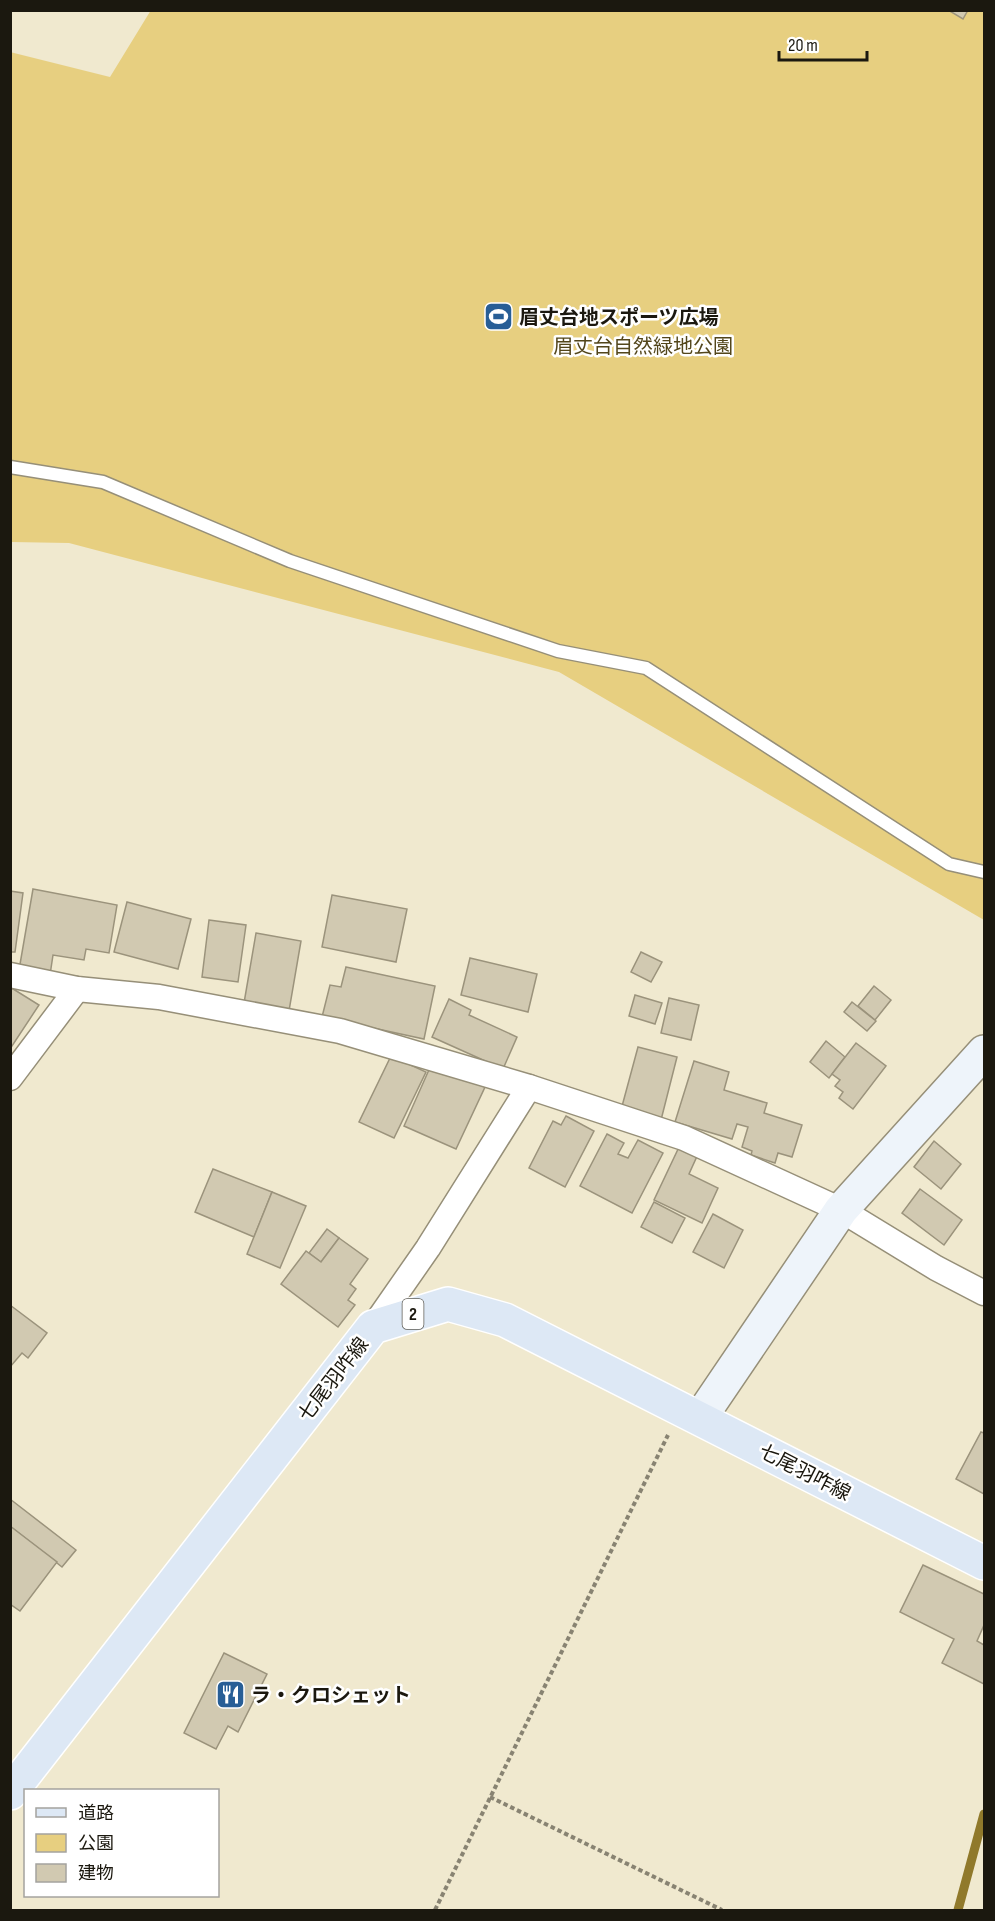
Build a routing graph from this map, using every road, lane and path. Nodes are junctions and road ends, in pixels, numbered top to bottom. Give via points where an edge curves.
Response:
1 (10, 467) edge
2 (984, 872) edge
3 (10, 975) edge
4 (77, 989) junction
5 (984, 1052) edge
6 (10, 1078) edge
7 (529, 1087) junction
8 (841, 1210) junction
9 (984, 1293) edge
10 (373, 1327) junction
11 (691, 1413) junction
12 (984, 1563) edge
13 (10, 1793) edge
14 (490, 1797) junction
15 (435, 1911) edge
16 (722, 1911) edge

1 - 2 lane via 103,482 290,561 558,651 646,668 949,864
3 - 4 street
4 - 6 street
4 - 7 street via 159,997 340,1031
5 - 8 street
7 - 8 street via 684,1138
7 - 10 street via 428,1248
8 - 9 street
8 - 11 street
10 - 11 main road, 七尾羽咋線 / 2 via 448,1304 505,1320
10 - 13 main road, 七尾羽咋線
11 - 12 main road, 七尾羽咋線 / 2
11 - 14 path
14 - 15 path
14 - 16 path

